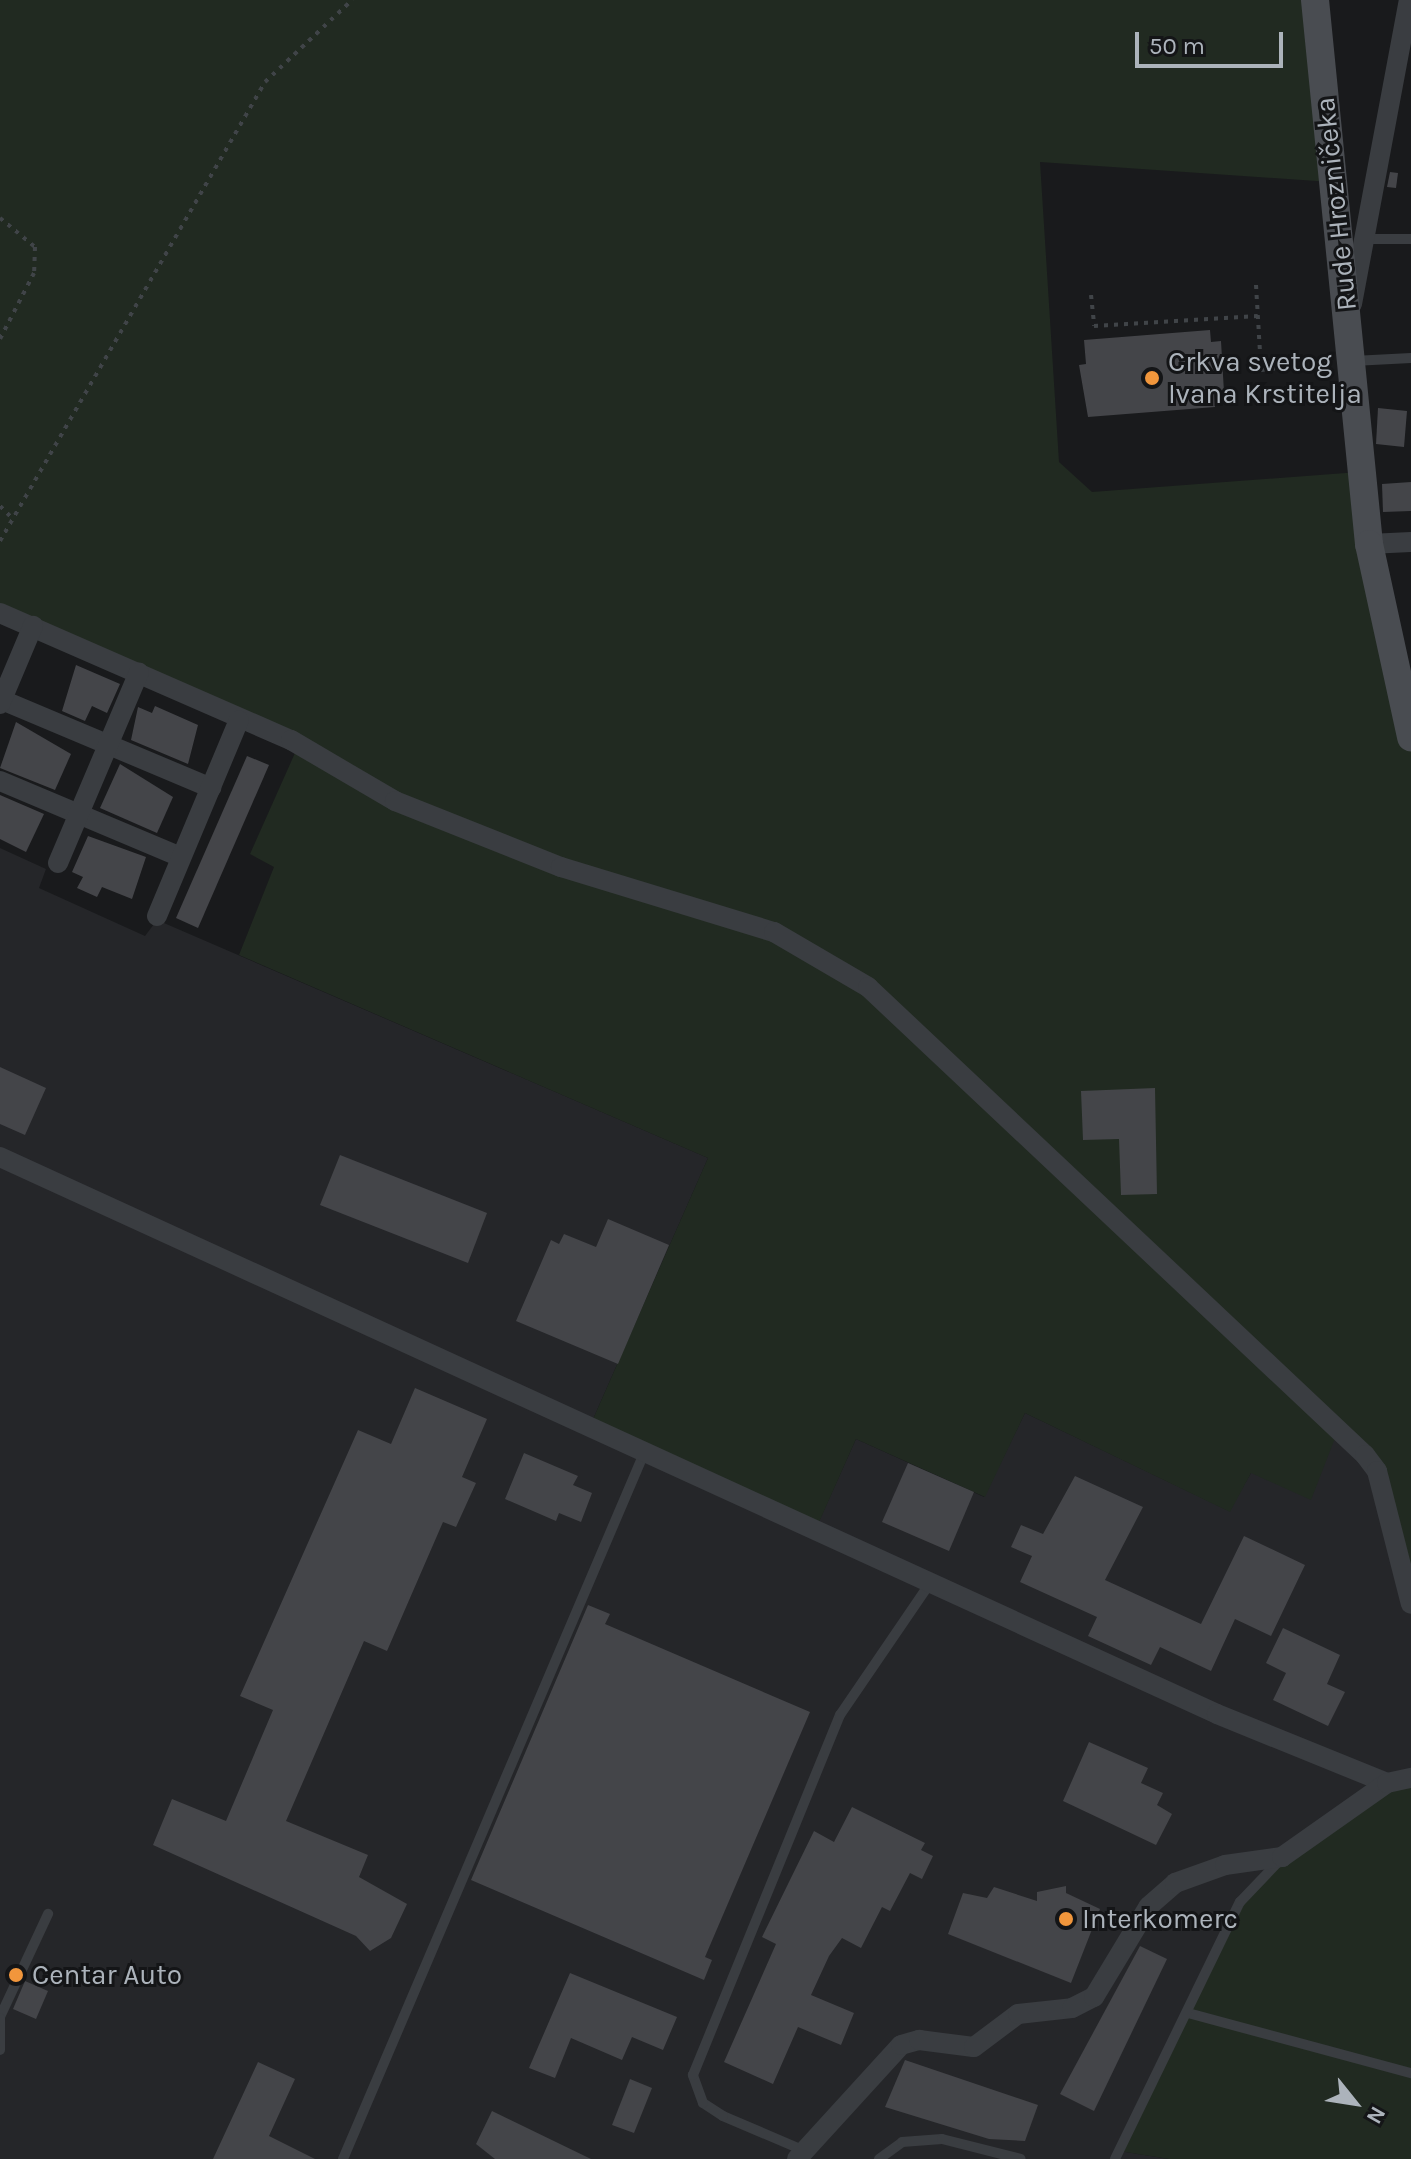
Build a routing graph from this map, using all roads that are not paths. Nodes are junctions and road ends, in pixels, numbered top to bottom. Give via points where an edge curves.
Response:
1 (1315, 0) edge
2 (1409, 0) edge
3 (1365, 239) junction
4 (1411, 239) edge
5 (1348, 320) junction
6 (1411, 358) edge
7 (1351, 361) junction
8 (1411, 542) edge
9 (1369, 544) junction
10 (0, 613) edge
11 (33, 626) junction
12 (139, 672) junction
13 (1406, 701) edge
14 (1, 702) edge
15 (239, 720) junction
16 (1411, 737) edge
17 (109, 744) junction
18 (0, 781) edge
19 (211, 788) junction
20 (78, 812) junction
21 (181, 857) junction
22 (58, 863) dead end
23 (157, 916) dead end
24 (0, 1157) edge
25 (645, 1451) junction
26 (931, 1581) junction
27 (1411, 1604) edge
28 (1411, 1778) edge
29 (1387, 1783) junction
30 (1282, 1857) junction
31 (48, 1914) dead end
32 (1188, 2013) junction
33 (0, 2018) edge
34 (0, 2050) edge
35 (1411, 2073) edge
36 (802, 2155) edge
37 (343, 2159) edge
38 (879, 2159) edge
39 (1021, 2159) edge
40 (1115, 2159) edge

1 - 5 street, Rude Hrozničeka
2 - 3 street
3 - 4 lane, Rude Hrozničeka
3 - 5 street
5 - 7 street, Rude Hrozničeka
6 - 7 lane
7 - 9 street, Rude Hrozničeka
8 - 9 street
9 - 13 street, Rude Hrozničeka
10 - 11 street
11 - 12 street
11 - 14 street
12 - 15 street
12 - 17 street
13 - 16 street, Rude Hrozničeka
14 - 17 street
15 - 19 street
15 - 27 street via 340,765 395,801 547,862 774,932 868,987 1365,1455 1377,1471
17 - 19 street
17 - 20 street
18 - 20 street
19 - 21 street
20 - 21 street
20 - 22 street
21 - 23 street
24 - 25 street
25 - 26 street
25 - 37 lane
26 - 29 street via 1217,1714
26 - 36 lane via 840,1715 693,2075 703,2103
28 - 29 street
29 - 30 street
30 - 32 lane via 1240,1902
30 - 36 street via 1225,1865 1175,1883 1149,1906 1094,1997 1072,2008 1018,2014 974,2047 919,2040 901,2045
31 - 33 lane
32 - 35 lane
32 - 40 lane
33 - 34 lane
38 - 39 lane via 902,2142 942,2139

